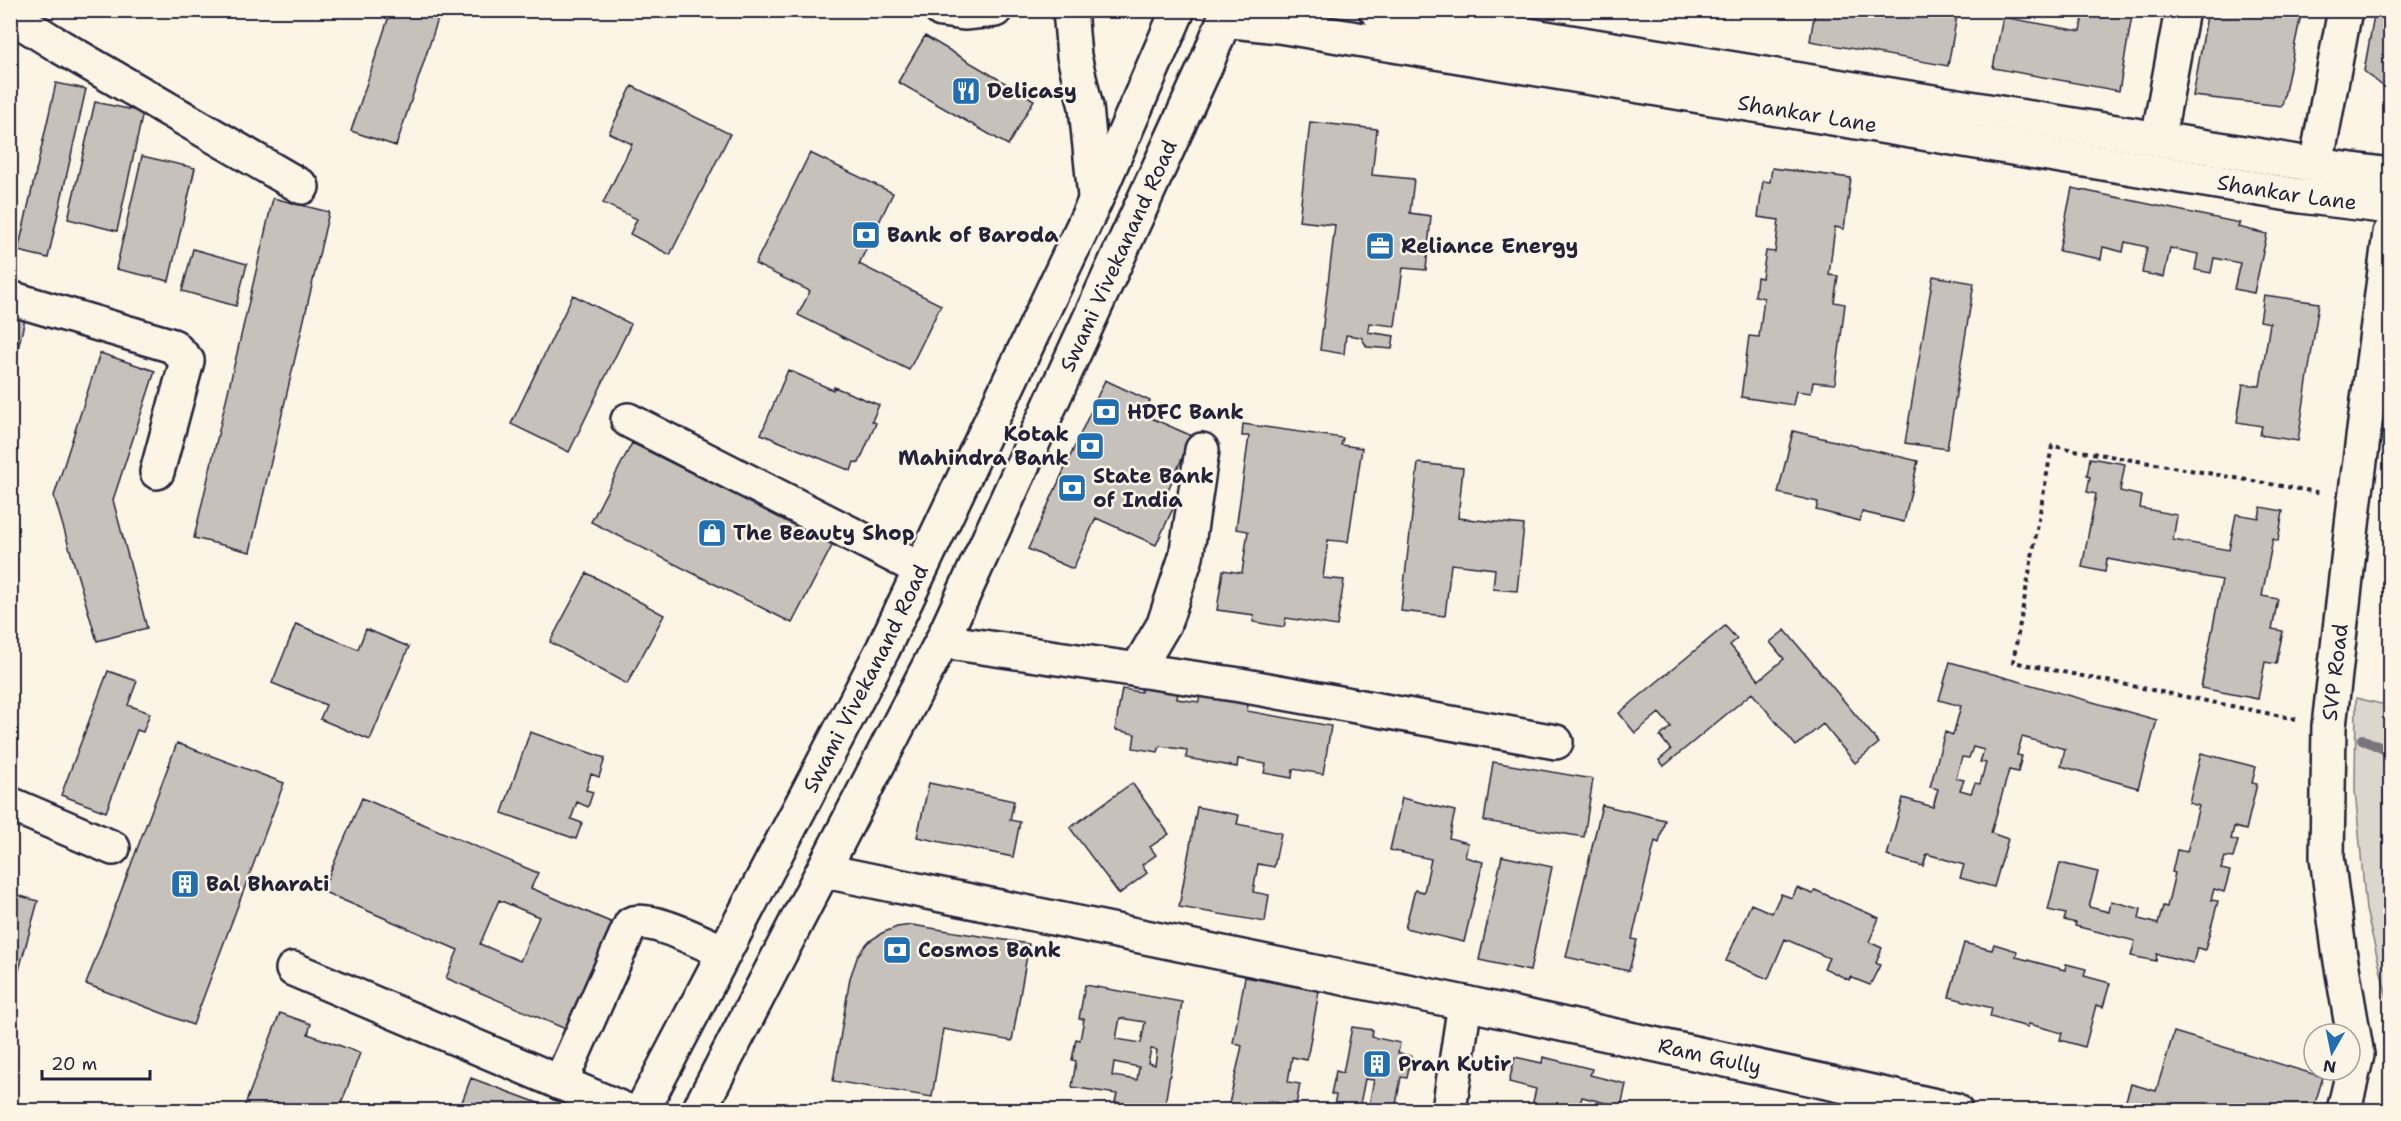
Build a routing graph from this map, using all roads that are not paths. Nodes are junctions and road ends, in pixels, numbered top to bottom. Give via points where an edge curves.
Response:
1 (941, 10) edge
2 (995, 10) edge
3 (1070, 10) edge
4 (1180, 10) edge
5 (1376, 10) edge
6 (2182, 10) edge
7 (2345, 10) edge
8 (10, 15) edge
9 (1226, 15) edge
10 (2158, 139) junction
11 (2316, 165) junction
12 (2391, 175) edge
13 (302, 187) dead end
14 (1095, 199) junction
15 (2391, 207) edge
16 (2391, 233) edge
17 (10, 298) edge
18 (2381, 379) edge
19 (627, 420) dead end
20 (1202, 450) dead end
21 (157, 472) dead end
22 (920, 568) junction
23 (942, 641) junction
24 (1137, 670) junction
25 (1556, 742) dead end
26 (10, 804) edge
27 (113, 848) dead end
28 (825, 871) junction
29 (724, 952) junction
30 (293, 969) dead end
31 (1465, 1003) junction
32 (560, 1083) junction
33 (625, 1110) edge
34 (642, 1110) edge
35 (699, 1110) edge
36 (1449, 1110) edge
37 (1955, 1110) edge
38 (2344, 1110) edge

1 - 2 street
3 - 14 street via 1074,56 1086,107
4 - 9 street, Shankar Lane
4 - 14 street, Swami Vivekanand Road
5 - 10 street, Shankar Lane
6 - 10 street
7 - 11 street
8 - 13 street
9 - 15 street, Shankar Lane via 2301,196
9 - 23 street, Swami Vivekanand Road
10 - 11 street, Shankar Lane
11 - 12 street, Shankar Lane
14 - 22 street, Swami Vivekanand Road
16 - 18 street, SVP Road
17 - 21 street via 173,346 186,361
18 - 38 street, SVP Road via 2355,499 2329,726 2327,857 2357,1055
19 - 22 street
20 - 24 street via 1186,557 1164,624
22 - 29 street, Swami Vivekanand Road via 878,659
23 - 24 street
23 - 28 street, Swami Vivekanand Road
24 - 25 street
26 - 27 street
28 - 31 street, Ram Gully
28 - 35 street, Swami Vivekanand Road
29 - 32 street via 655,924 631,924
29 - 34 street, Swami Vivekanand Road
30 - 32 street
31 - 36 street
31 - 37 street, Ram Gully
32 - 33 street

